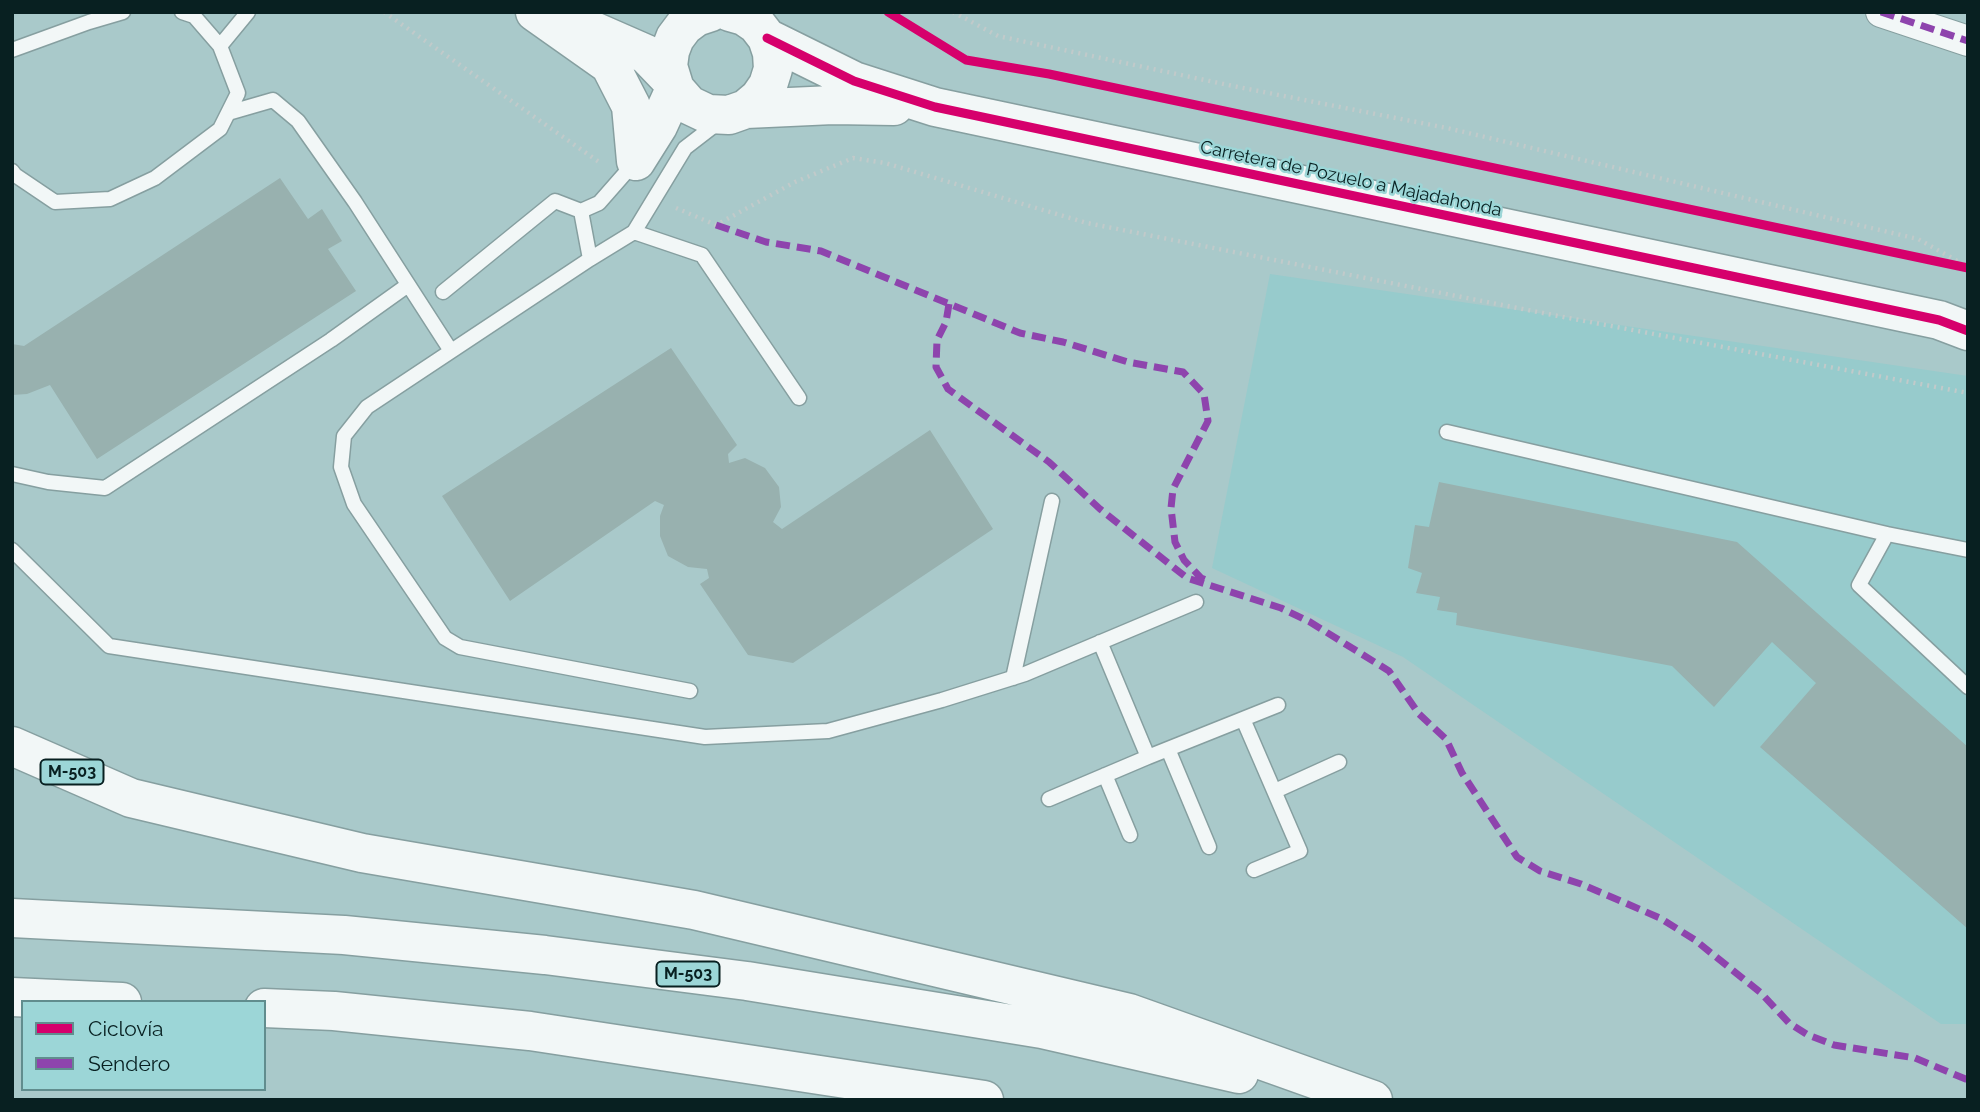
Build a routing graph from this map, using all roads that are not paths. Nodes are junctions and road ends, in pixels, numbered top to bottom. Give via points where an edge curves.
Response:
1 (123, 12) edge
2 (182, 12) edge
3 (248, 12) edge
4 (535, 12) edge
5 (551, 12) edge
6 (656, 12) edge
7 (1881, 12) edge
8 (712, 14) edge
9 (766, 38) junction
10 (1968, 41) edge
11 (220, 46) junction
12 (12, 50) edge
13 (673, 85) junction
14 (934, 107) junction
15 (738, 112) junction
16 (228, 113) junction
17 (629, 170) junction
18 (12, 171) edge
19 (581, 211) junction
20 (634, 232) junction
21 (590, 259) junction
22 (408, 285) junction
23 (443, 292) dead end
24 (1958, 323) edge
25 (451, 351) junction
26 (799, 398) dead end
27 (1447, 432) dead end
28 (12, 474) edge
29 (1052, 501) dead end
30 (1887, 534) junction
31 (12, 550) edge
32 (1968, 550) edge
33 (1196, 602) dead end
34 (1100, 642) junction
35 (1013, 678) junction
36 (1968, 687) edge
37 (690, 691) dead end
38 (1278, 705) dead end
39 (1243, 719) junction
40 (12, 746) edge
41 (1168, 749) junction
42 (1149, 757) junction
43 (1339, 762) dead end
44 (1105, 775) junction
45 (1275, 792) junction
46 (1049, 799) dead end
47 (1130, 835) dead end
48 (1209, 847) dead end
49 (1255, 870) dead end
50 (12, 918) edge
51 (12, 997) edge
52 (78, 1000) edge
53 (266, 1008) edge
54 (984, 1100) edge
55 (1354, 1100) edge
56 (1373, 1100) edge

1 - 12 lane
2 - 11 lane via 194,16
3 - 11 lane
4 - 17 main road via 610,65 631,106
5 - 13 main road via 646,54
6 - 8 main road
7 - 10 street
8 - 9 main road via 744,16
8 - 13 main road via 684,26 673,44 668,66
9 - 14 main road, Carretera de Pozuelo a Majadahonda via 854,81
9 - 15 main road via 773,69 768,85 759,98
11 - 16 lane via 238,93
13 - 15 main road via 689,105 708,114
13 - 17 main road via 659,126
14 - 15 main road, Carretera de Pozuelo a Majadahonda via 834,104
14 - 24 main road, Carretera de Pozuelo a Majadahonda
15 - 20 lane via 685,148
16 - 18 lane via 220,129 155,178 110,199 55,202
16 - 22 lane via 273,100 298,121
17 - 19 lane via 599,203
19 - 21 lane
19 - 23 lane via 555,201
20 - 21 lane
20 - 26 lane via 702,255
21 - 25 lane
22 - 25 lane
22 - 28 lane via 105,488
25 - 37 lane via 367,407 344,436 341,467 354,504 445,638 460,647
27 - 30 lane
29 - 35 lane
30 - 32 lane
30 - 36 lane via 1859,585
31 - 35 lane via 109,646 705,737 828,731
33 - 34 lane
34 - 35 lane
34 - 42 lane
38 - 39 lane
39 - 41 lane
39 - 45 lane
40 - 56 main road, M-503 via 131,798 213,818 362,853 694,910 1129,1013
41 - 42 lane
41 - 48 lane
42 - 44 lane
43 - 45 lane
44 - 46 lane
44 - 47 lane
45 - 49 lane via 1300,851
50 - 55 main road, M-503 via 344,935 747,981 1042,1029
51 - 52 main road
53 - 54 main road via 530,1031

